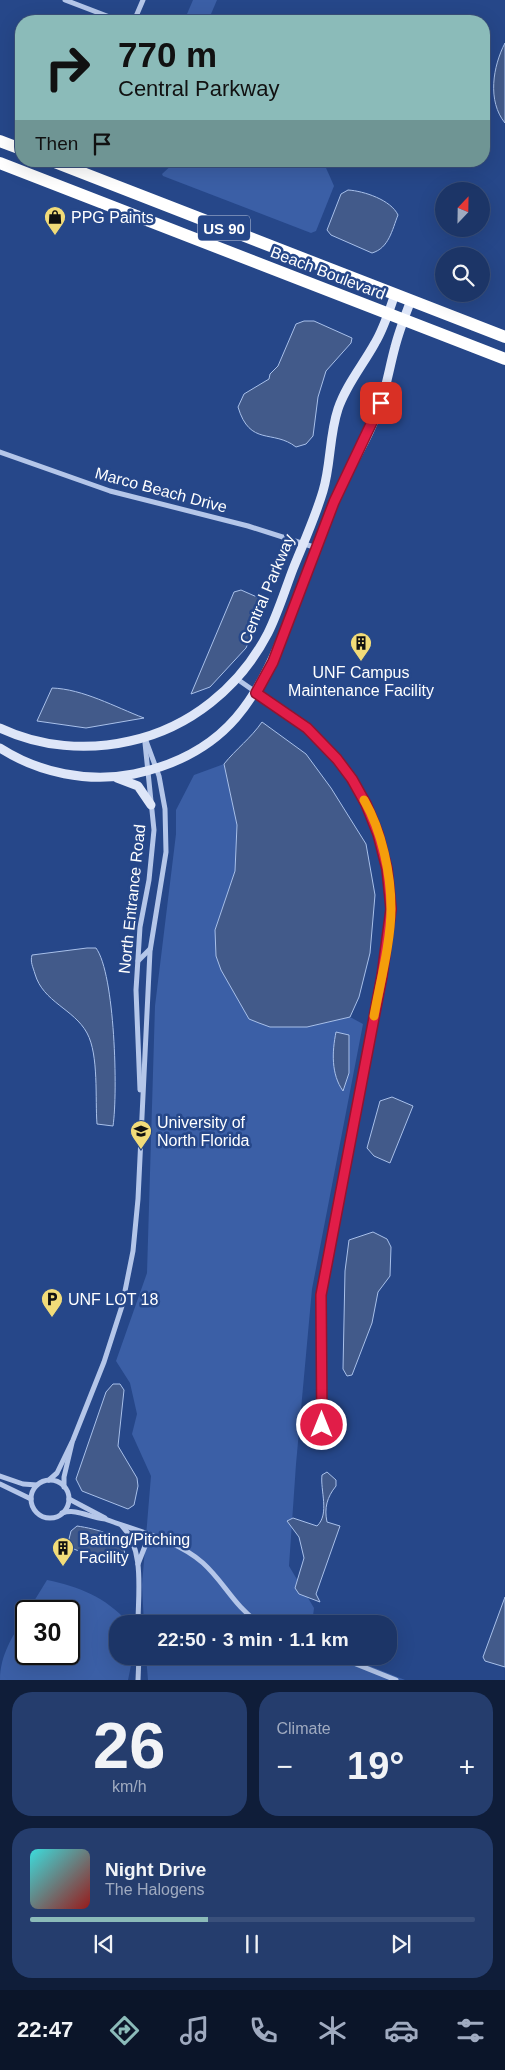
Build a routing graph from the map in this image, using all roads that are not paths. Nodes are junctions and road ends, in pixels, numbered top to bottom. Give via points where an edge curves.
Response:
1 (65, 0) edge
2 (144, 0) edge
3 (104, 15) edge
4 (137, 15) edge
5 (0, 141) edge
6 (15, 147) edge
7 (0, 163) edge
8 (67, 167) edge
9 (395, 294) junction
10 (411, 300) junction
11 (388, 313) junction
12 (404, 320) junction
13 (505, 337) edge
14 (505, 359) edge
15 (0, 452) edge
16 (303, 544) junction
17 (317, 548) junction
18 (237, 679) junction
19 (256, 693) junction
20 (0, 728) edge
21 (145, 738) junction
22 (0, 748) edge
23 (157, 768) junction
24 (147, 771) junction
25 (112, 777) junction
26 (151, 804) junction
27 (150, 948) junction
28 (138, 961) junction
29 (141, 1104) junction
30 (324, 1435) dead end
31 (73, 1440) junction
32 (0, 1476) edge
33 (49, 1480) junction
34 (0, 1484) edge
35 (36, 1485) junction
36 (64, 1487) junction
37 (31, 1499) junction
38 (69, 1499) junction
39 (62, 1513) junction
40 (105, 1519) junction
41 (120, 1524) junction
42 (148, 1536) junction
43 (137, 1566) junction
44 (138, 1615) edge
45 (249, 1615) edge
46 (139, 1665) edge
47 (358, 1665) edge
48 (138, 1680) edge
49 (396, 1680) edge

1 - 3 street
2 - 4 street
5 - 6 highway
7 - 11 highway, Beach Boulevard / US 90
8 - 9 highway, US 90
9 - 10 highway, US 90
9 - 11 street, Central Parkway
10 - 12 street, Central Parkway
10 - 13 highway, US 90
11 - 12 highway, Beach Boulevard / US 90
11 - 16 street, Central Parkway via 376,342 338,410 323,490
12 - 14 highway, Beach Boulevard / US 90
12 - 17 street, Central Parkway via 381,403 334,502
15 - 16 street, Marco Beach Drive via 110,491 248,526
16 - 17 street, Marco Beach Drive
16 - 18 street, Central Parkway via 268,632
17 - 19 street, Central Parkway via 273,662
18 - 19 street
18 - 21 street, Central Parkway via 200,711
19 - 23 street, Central Parkway via 227,728 208,743 175,762
19 - 30 street via 307,728 352,779 378,834 387,869 391,909 382,976 321,1295
20 - 21 street, Central Parkway via 38,741 75,746 98,746
21 - 23 street, North Entrance Road
21 - 24 street, North Entrance Road
22 - 25 street, Central Parkway via 40,768 66,775
23 - 24 street, Central Parkway
23 - 27 street, North Entrance Road via 165,809 166,852
24 - 25 street, Central Parkway
24 - 26 street, North Entrance Road
25 - 26 street via 138,786
26 - 28 street, North Entrance Road via 153,849 140,927
27 - 28 street
27 - 29 street, North Entrance Road
28 - 29 street, North Entrance Road via 137,1042
29 - 31 street, North Entrance Road via 135,1232 126,1288 104,1362
31 - 33 street
31 - 36 street
32 - 35 street
33 - 35 street
33 - 36 street via 55,1480
34 - 37 street
35 - 37 street
36 - 38 street
37 - 39 street via 35,1510 43,1516 53,1517
38 - 39 street
38 - 40 street
39 - 40 street via 76,1511
40 - 41 street
41 - 42 street
41 - 43 street via 133,1541
42 - 43 street
42 - 45 street via 178,1547 202,1563
43 - 44 street
46 - 48 street
47 - 49 street

